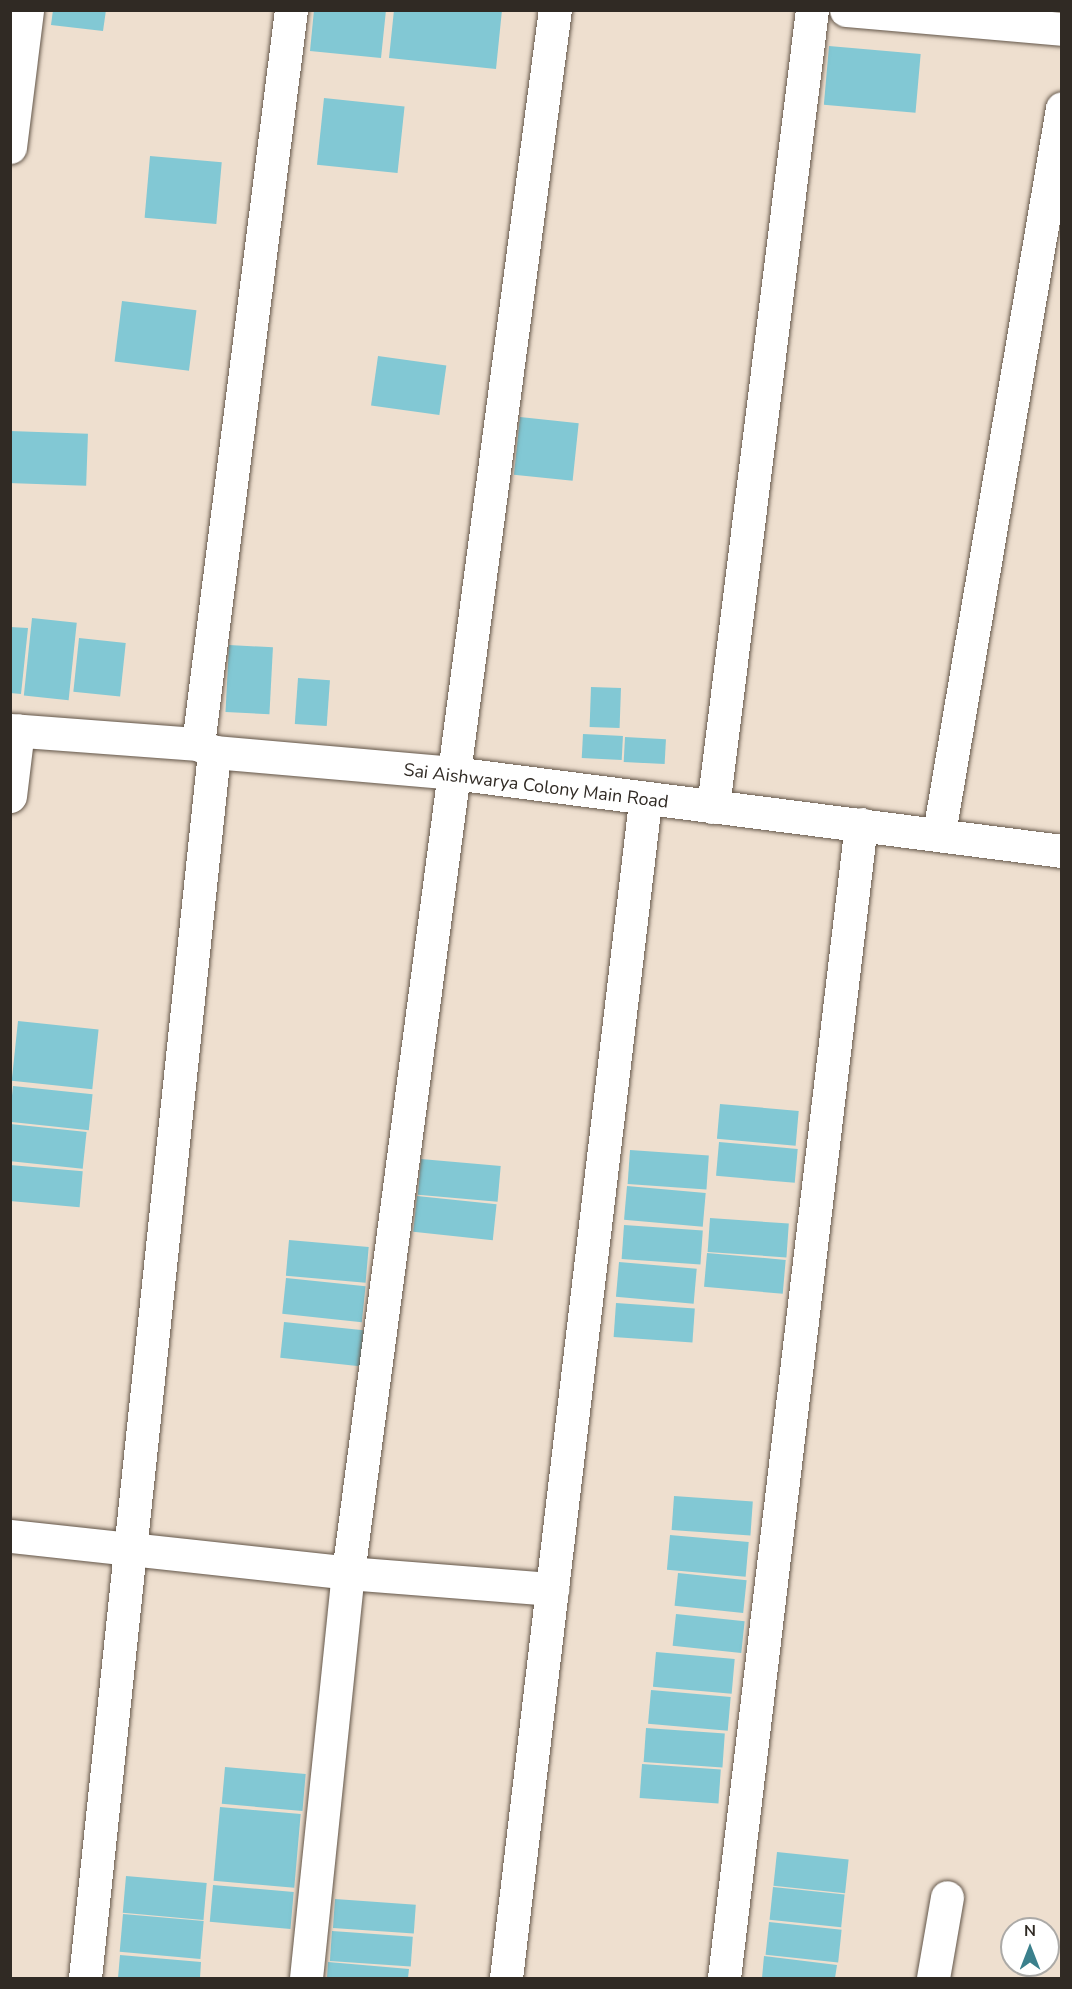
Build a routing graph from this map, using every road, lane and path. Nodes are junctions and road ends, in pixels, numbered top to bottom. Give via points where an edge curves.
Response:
1 (27, 10) edge
2 (291, 10) edge
3 (555, 10) edge
4 (812, 10) edge
5 (846, 10) edge
6 (1062, 29) edge
7 (1062, 108) edge
8 (10, 147) edge
9 (14, 730) edge
10 (206, 748) junction
11 (453, 773) junction
12 (10, 796) edge
13 (645, 801) junction
14 (713, 807) junction
15 (861, 824) junction
16 (939, 834) junction
17 (1062, 851) edge
18 (10, 1536) edge
19 (134, 1550) junction
20 (348, 1573) junction
21 (552, 1589) junction
22 (947, 1897) dead end
23 (85, 1978) edge
24 (306, 1978) edge
25 (506, 1978) edge
26 (724, 1978) edge
27 (933, 1978) edge

1 - 8 street
2 - 10 street
3 - 11 street
4 - 14 street
5 - 6 street
7 - 16 street
9 - 10 street, Sai Aishwarya Colony Main Road
9 - 12 street
10 - 11 street, Sai Aishwarya Colony Main Road
10 - 19 street
11 - 13 street, Sai Aishwarya Colony Main Road
11 - 20 street
13 - 14 street, Sai Aishwarya Colony Main Road
13 - 21 street
14 - 15 street, Sai Aishwarya Colony Main Road
15 - 16 street, Sai Aishwarya Colony Main Road
15 - 26 street
16 - 17 street, Sai Aishwarya Colony Main Road
18 - 19 street
19 - 20 street
19 - 23 street
20 - 21 street
20 - 24 street
21 - 25 street
22 - 27 street

